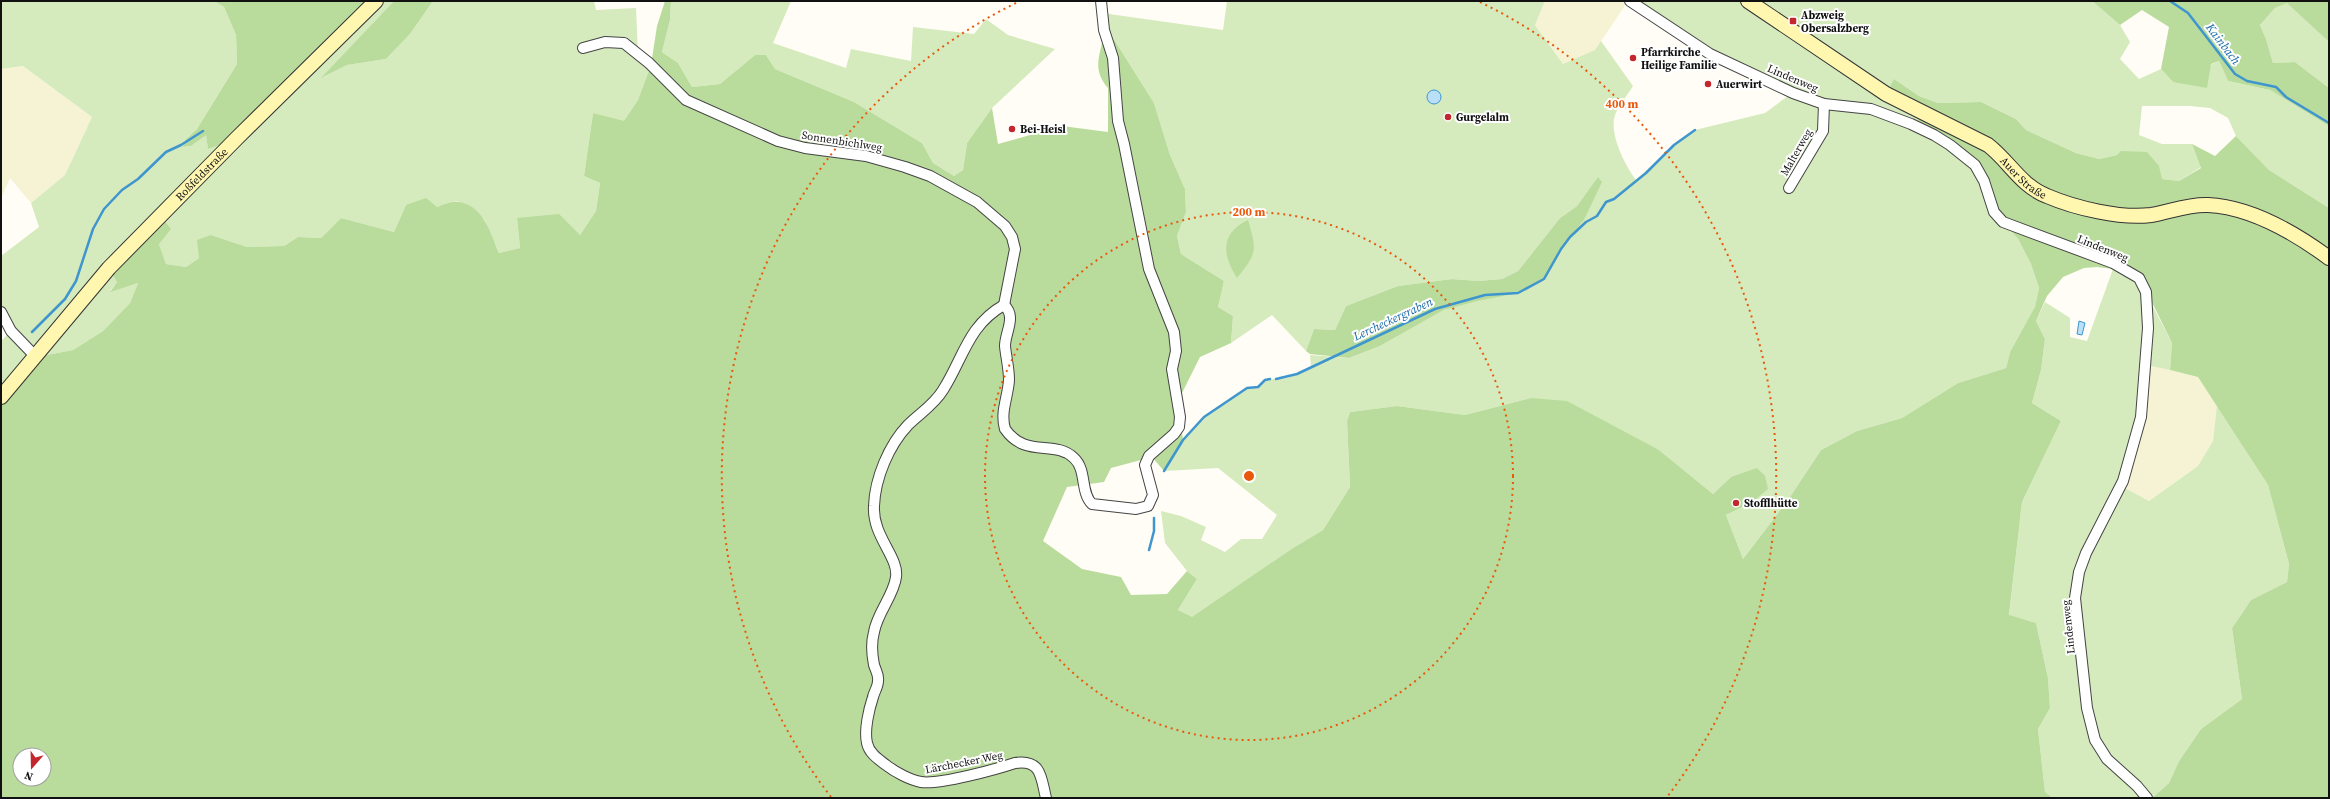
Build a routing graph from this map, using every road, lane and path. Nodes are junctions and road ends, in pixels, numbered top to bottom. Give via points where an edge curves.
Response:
1 (376, 1) edge
2 (1101, 1) edge
3 (1630, 1) edge
4 (1752, 3) edge
5 (583, 48) dead end
6 (1824, 104) junction
7 (1789, 188) dead end
8 (2329, 258) edge
9 (1004, 306) junction
10 (1, 312) edge
11 (36, 357) junction
12 (1, 397) edge
13 (1046, 798) edge
14 (2146, 798) edge

1 - 11 main road, Roßfeldstraße via 109,268
2 - 9 street, Sonnenbichlweg via 1104,30 1113,58 1118,121 1149,269 1174,332 1176,351 1172,369 1180,417 1179,427 1149,456 1145,465 1153,495 1148,506 1136,509 1092,504 1081,468 1074,458 1064,451 1030,447 1018,442 1007,432 1003,421 1009,380 1006,336 1010,313
3 - 6 street, Lindenweg via 1710,54 1792,93
4 - 8 main road, Auer Straße via 1886,94 1988,145 1998,152 2025,183 2048,197 2108,213 2140,216 2194,205 2228,208 2269,222 2293,234
5 - 9 street, Sonnenbichlweg via 605,42 624,43 649,63 686,100 701,107 805,148 866,156 906,167 930,176 976,202 1005,226 1012,237 1015,249
6 - 7 street, Malterweg via 1823,131
6 - 14 street, Lindenweg via 1871,109 1934,135 1975,165 1984,181 1994,212 2003,222 2113,263 2130,272 2143,284 2146,292 2148,328 2141,417 2137,436 2123,481 2086,552 2079,572 2076,598 2087,708 2095,740 2107,759 2137,786
9 - 13 street, Lärchecker Weg via 995,310 974,332 965,345 944,390 935,402 901,433 878,480 874,498 875,527 895,565 896,573 874,632 873,656 878,681 871,704 866,742 869,750 880,761 921,782 1020,762 1033,764 1040,773
10 - 11 street via 11,331
11 - 12 main road, Roßfeldstraße

